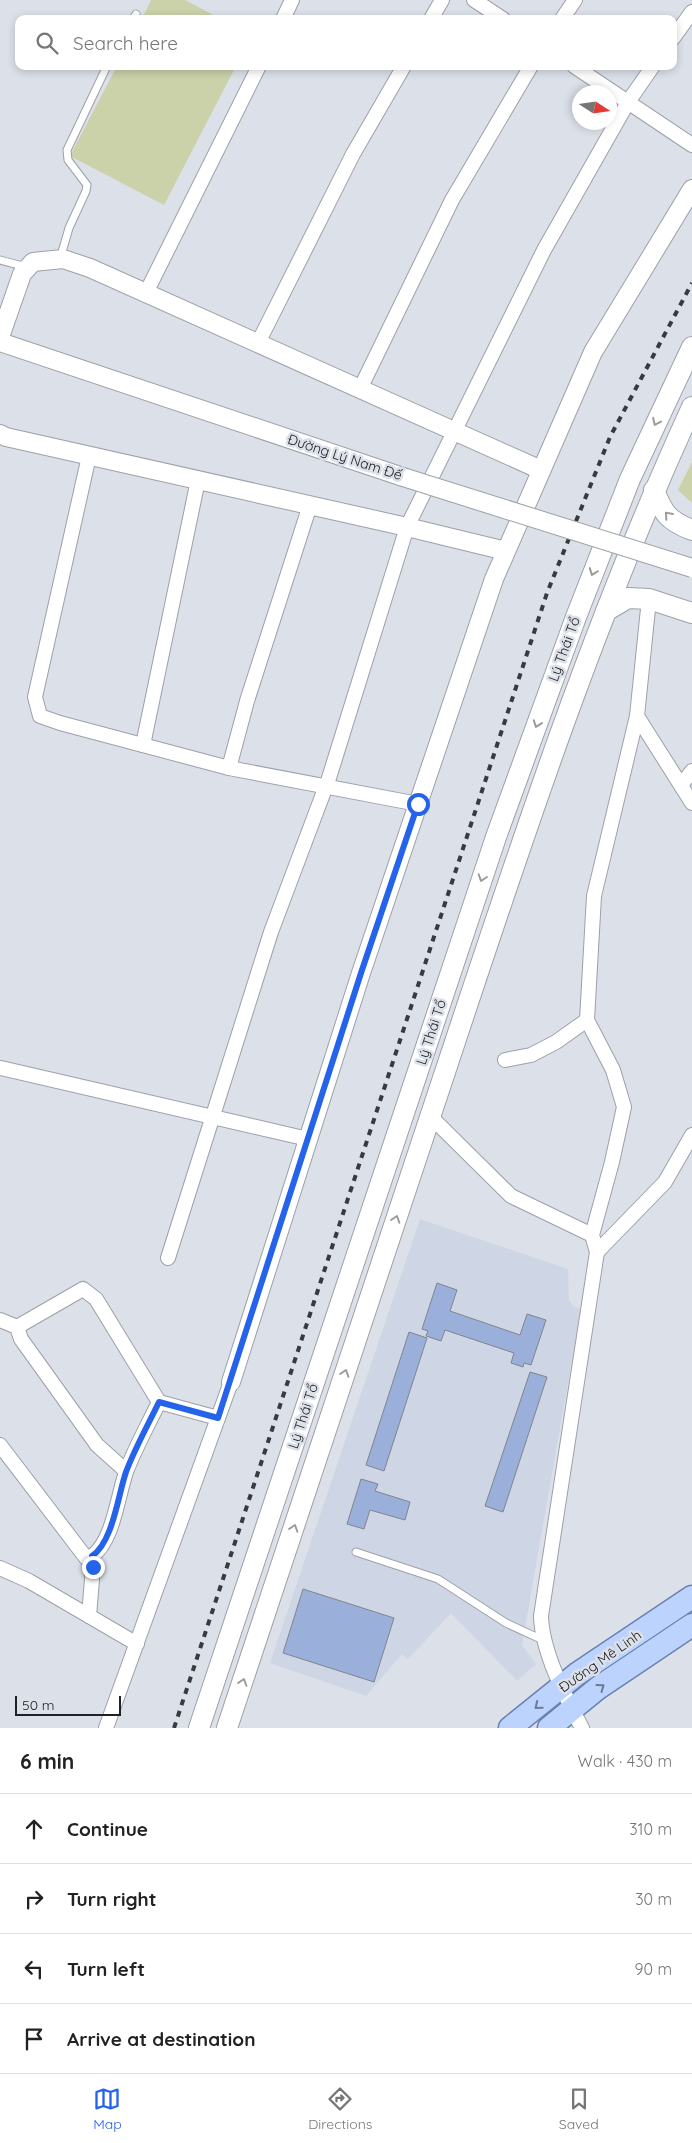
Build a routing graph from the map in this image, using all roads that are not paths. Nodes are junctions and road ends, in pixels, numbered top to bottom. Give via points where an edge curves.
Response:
1 (292, 0) edge
2 (442, 0) edge
3 (474, 0) edge
4 (575, 0) edge
5 (692, 12) edge
6 (285, 15) edge
7 (433, 15) edge
8 (496, 15) edge
9 (565, 15) edge
10 (677, 33) edge
11 (105, 70) edge
12 (257, 70) edge
13 (402, 70) edge
14 (529, 70) edge
15 (580, 70) edge
16 (650, 70) edge
17 (628, 102) junction
18 (692, 145) edge
19 (692, 189) edge
20 (60, 259) junction
21 (0, 260) edge
22 (28, 268) junction
23 (146, 293) junction
24 (0, 337) edge
25 (0, 342) edge
26 (258, 343) junction
27 (692, 347) edge
28 (360, 389) junction
29 (667, 399) junction
30 (692, 408) edge
31 (454, 431) junction
32 (0, 434) edge
33 (89, 456) junction
34 (541, 470) junction
35 (198, 480) junction
36 (654, 490) junction
37 (310, 505) junction
38 (407, 527) junction
39 (692, 530) edge
40 (506, 552) junction
41 (692, 568) edge
42 (649, 599) junction
43 (606, 611) junction
44 (692, 613) edge
45 (554, 676) junction
46 (580, 684) junction
47 (637, 716) junction
48 (143, 745) junction
49 (229, 768) junction
50 (692, 771) edge
51 (681, 785) junction
52 (326, 787) junction
53 (692, 803) edge
54 (418, 804) junction
55 (587, 1020) junction
56 (505, 1060) dead end
57 (1, 1068) edge
58 (430, 1116) junction
59 (214, 1118) junction
60 (692, 1135) edge
61 (308, 1139) junction
62 (592, 1235) junction
63 (598, 1252) junction
64 (168, 1258) dead end
65 (0, 1320) edge
66 (17, 1327) junction
67 (232, 1382) joint
68 (159, 1402) junction
69 (218, 1418) junction
70 (0, 1445) edge
71 (126, 1471) junction
72 (356, 1552) dead end
73 (93, 1567) junction
74 (0, 1568) edge
75 (692, 1597) edge
76 (89, 1616) junction
77 (692, 1625) edge
78 (546, 1641) junction
79 (137, 1644) junction
80 (560, 1688) junction
81 (577, 1719) edge
82 (106, 1728) edge
83 (199, 1728) edge
84 (227, 1728) edge
85 (510, 1728) edge
86 (549, 1728) edge

1 - 6 street
2 - 7 street
3 - 8 street
4 - 9 street
5 - 10 street
11 - 20 lane via 67,150 68,160 87,185
12 - 23 street
13 - 26 street via 353,154
14 - 28 street via 452,200
15 - 17 street
16 - 17 street
17 - 18 street
17 - 31 street via 544,250
19 - 34 street via 593,352
20 - 22 street via 33,262
20 - 23 street via 90,268
21 - 22 lane
22 - 24 street via 22,274
23 - 26 street
25 - 41 street, Đường Lý Nam Đế, bridge via 403,477
26 - 28 street
27 - 29 main road, Lý Thái Tổ
28 - 31 street
29 - 30 main road
29 -> 45 main road, Lý Thái Tổ via 630,479
30 - 36 main road, Lý Thái Tổ
31 - 34 street
31 - 38 street
32 - 33 street
33 - 35 street
33 - 48 street via 35,697 40,716
34 - 40 street
35 - 37 street
35 - 48 street
39 -> 36 main road via 675,524 660,507
36 - 43 main road, Lý Thái Tổ
37 - 38 street
37 - 49 street via 247,701
38 - 40 street
38 - 52 street
40 - 54 street
42 - 43 main road via 628,598
42 - 44 main road
42 - 47 street
43 - 46 main road, Lý Thái Tổ
45 - 46 main road
45 -> 83 main road, Lý Thái Tổ via 496,837
46 - 58 main road, Lý Thái Tổ
47 - 51 street
47 - 55 street via 594,896
48 - 49 street
49 - 52 street
50 - 51 street
51 - 53 street
52 - 54 street
52 - 59 street via 272,932
54 - 61 street
55 - 56 street via 531,1055
55 - 62 street via 613,1070 624,1107
57 - 59 street
58 - 62 street via 511,1196
84 -> 58 main road, Lý Thái Tổ
59 - 61 street
59 - 64 street
60 - 63 street via 665,1182
61 - 67 street
62 - 63 street
63 - 78 street via 540,1616
65 - 66 street
66 - 68 street via 83,1289 96,1299
66 - 71 street via 21,1339 97,1445
67 - 69 street
68 - 69 street
68 - 71 street
69 - 79 street
70 - 73 street
71 - 73 street via 109,1532 92,1556
72 - 78 lane via 438,1579 506,1623
73 - 76 street
74 - 76 street
75 - 80 main road, Đường Mê Linh
76 - 79 street
81 -> 77 main road, Đường Mê Linh via 598,1688
78 - 80 street
79 - 82 street
80 - 81 street
80 -> 85 main road, Đường Mê Linh
81 - 86 main road, Đường Mê Linh

